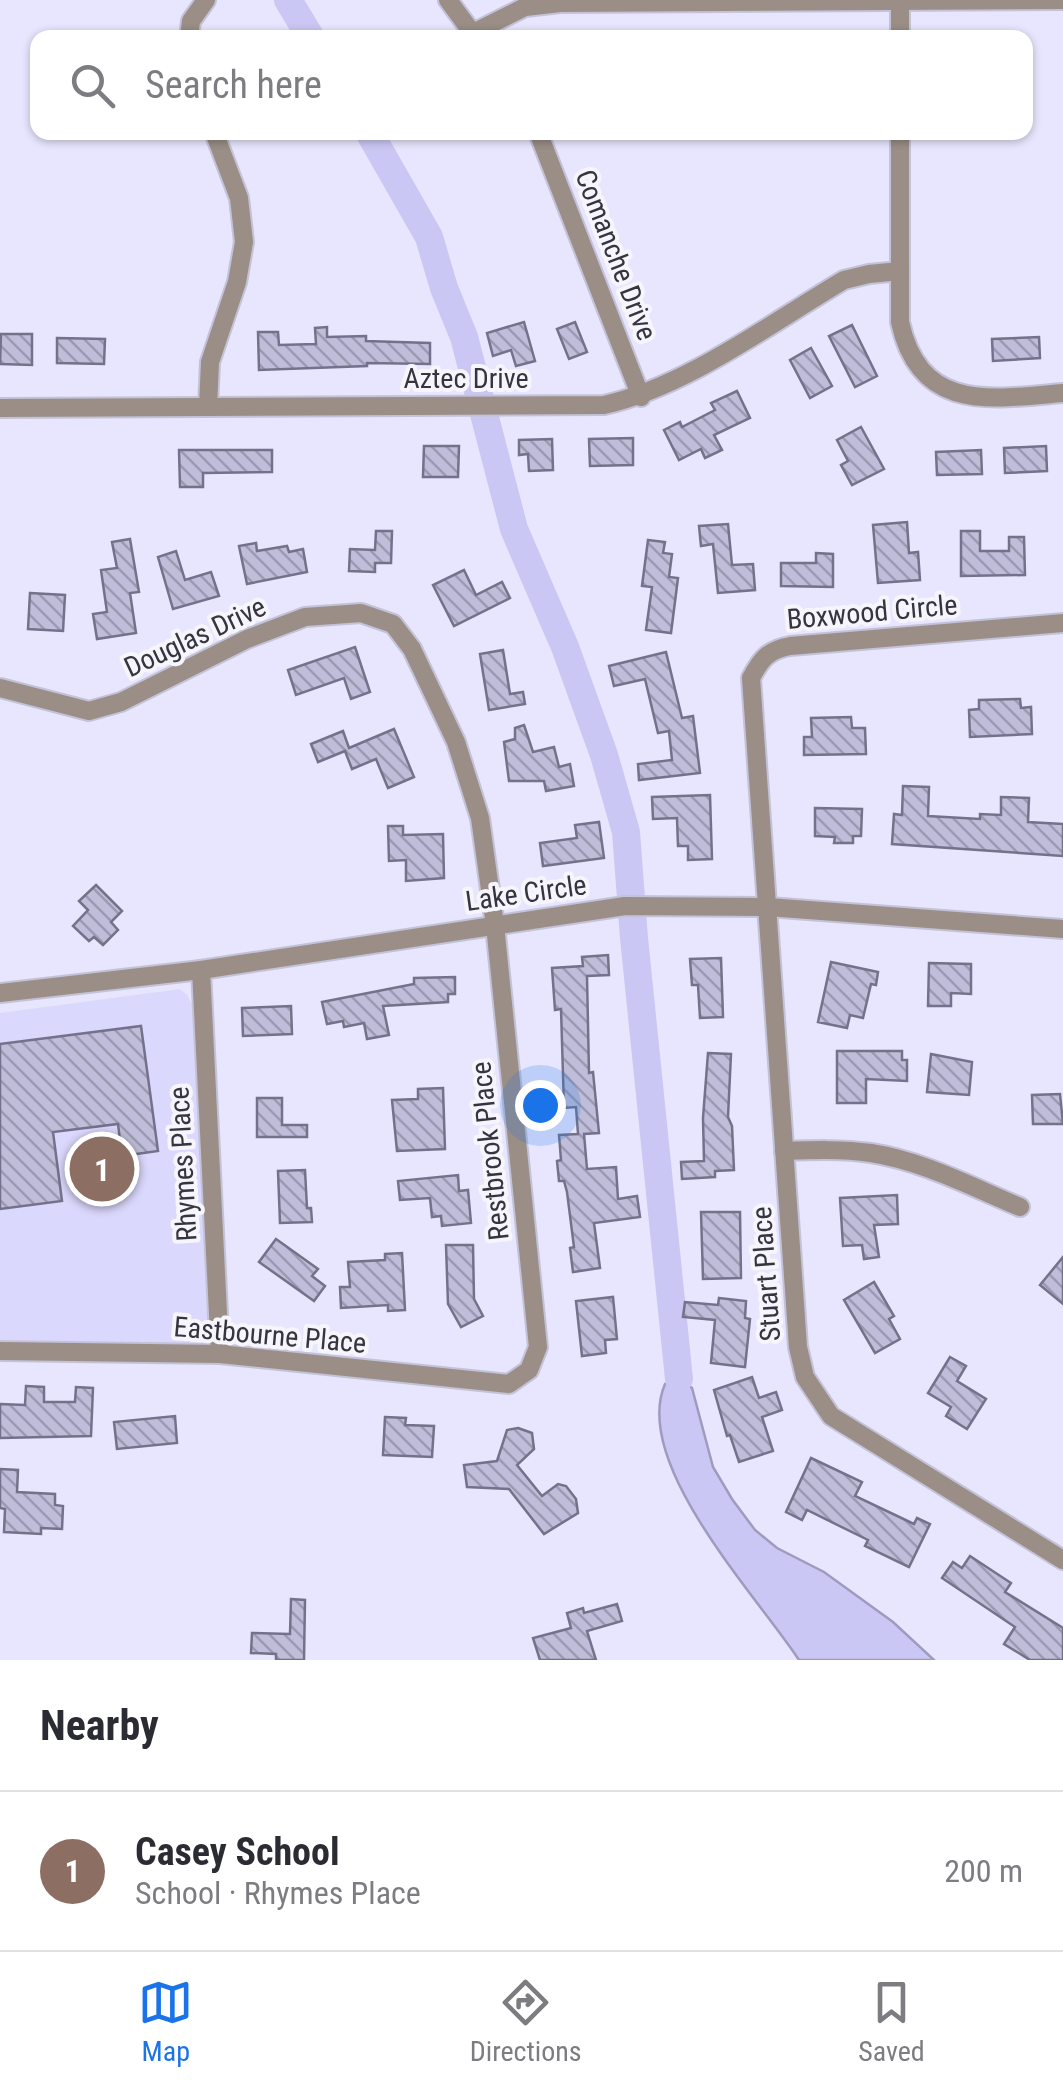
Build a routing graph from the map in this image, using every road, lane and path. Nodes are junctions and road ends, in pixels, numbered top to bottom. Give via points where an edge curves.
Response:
1 (206, 0) edge
2 (448, 0) edge
3 (1063, 0) edge
4 (900, 2) edge
5 (190, 30) edge
6 (471, 30) edge
7 (484, 30) edge
8 (900, 30) edge
9 (217, 140) edge
10 (541, 140) edge
11 (900, 140) edge
12 (900, 272) junction
13 (1063, 394) edge
14 (641, 397) junction
15 (208, 407) junction
16 (0, 408) edge
17 (1063, 622) edge
18 (0, 688) edge
19 (768, 908) junction
20 (494, 925) junction
21 (1063, 929) edge
22 (200, 970) junction
23 (0, 993) edge
24 (784, 1151) junction
25 (1020, 1208) dead end
26 (0, 1351) edge
27 (220, 1354) junction
28 (529, 1370) joint
29 (1063, 1560) edge

1 - 5 street
2 - 6 street
3 - 4 street
4 - 7 street via 560,3 524,7
4 - 8 street
9 - 15 street via 239,198 244,242 210,362
10 - 14 street, Comanche Drive
11 - 12 street
12 - 13 street via 905,346 935,382 985,400
12 - 14 street, Aztec Drive via 844,280
14 - 15 street, Aztec Drive via 604,405
15 - 16 street, Aztec Drive
17 - 19 street, Boxwood Circle via 790,646 760,660 751,678
18 - 20 street, Douglas Drive via 89,711 305,617 361,613 393,624 456,742 480,818
19 - 20 street, Lake Circle via 625,906
19 - 21 street, Lake Circle
19 - 24 street, Stuart Place
20 - 22 street, Lake Circle
20 - 28 street, Restbrook Place via 538,1347
22 - 23 street, Lake Circle
22 - 27 street, Rhymes Place
24 - 25 street via 874,1154 926,1167
24 - 29 street, Stuart Place via 798,1347 805,1377 831,1416
26 - 27 street, Eastbourne Place
27 - 28 street, Eastbourne Place via 509,1384

